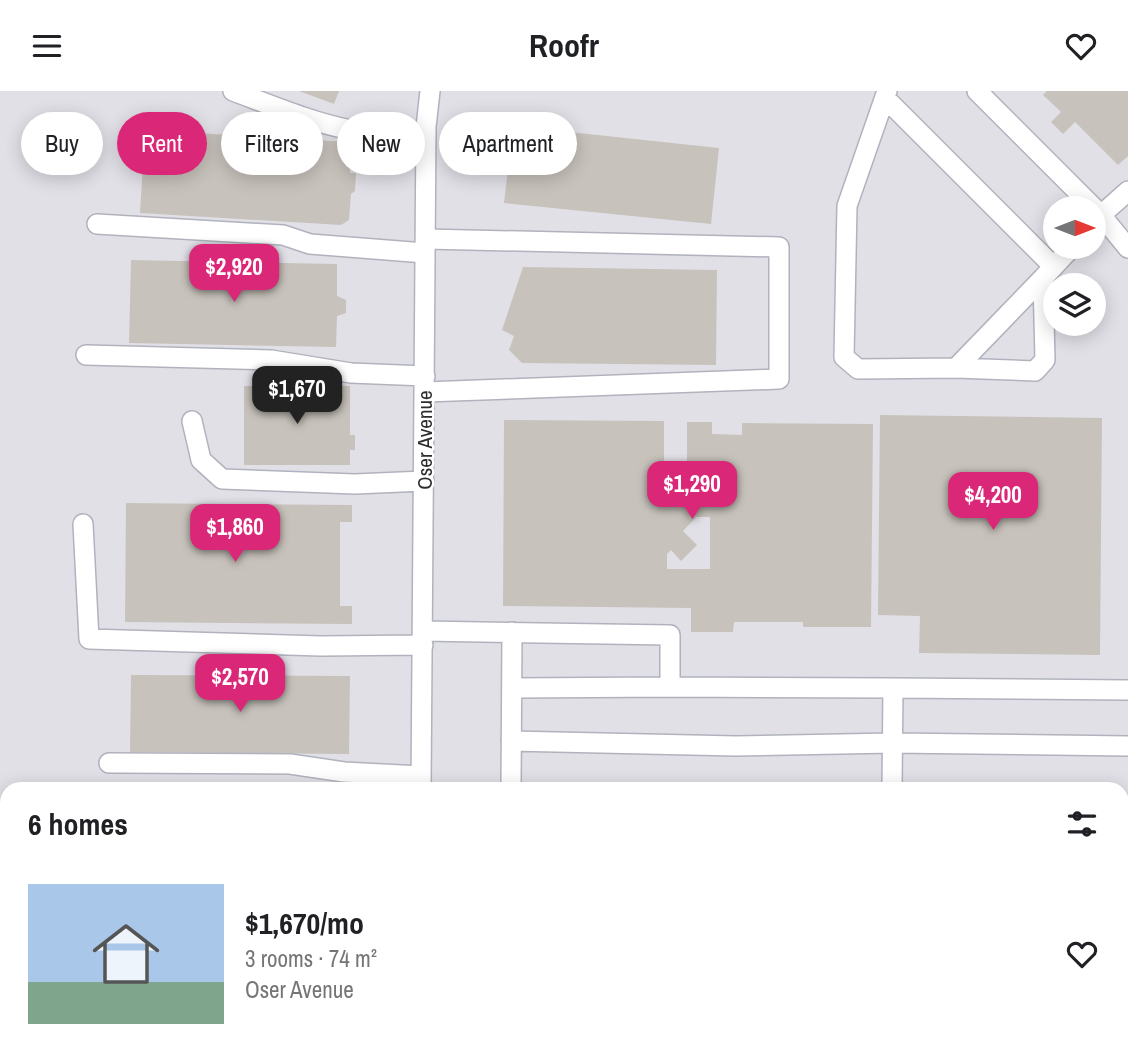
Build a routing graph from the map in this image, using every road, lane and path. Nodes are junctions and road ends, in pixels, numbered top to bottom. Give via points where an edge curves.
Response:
1 (233, 91) edge
2 (430, 91) edge
3 (977, 91) edge
4 (886, 95) edge
5 (426, 132) junction
6 (1128, 191) edge
7 (1076, 196) edge
8 (1106, 212) edge
9 (97, 224) dead end
10 (1106, 227) edge
11 (426, 246) junction
12 (1128, 248) edge
13 (1060, 259) edge
14 (1048, 272) junction
15 (86, 355) dead end
16 (956, 368) junction
17 (425, 384) junction
18 (192, 421) dead end
19 (424, 481) junction
20 (83, 524) dead end
21 (512, 632) junction
22 (423, 638) junction
23 (512, 688) junction
24 (670, 688) junction
25 (893, 688) junction
26 (1128, 690) edge
27 (511, 741) junction
28 (893, 743) junction
29 (1128, 746) edge
30 (109, 763) dead end
31 (414, 782) edge
32 (421, 782) edge
33 (511, 782) edge
34 (892, 782) edge

1 - 5 street via 351,129
2 - 5 street, Oser Avenue
3 - 7 street
4 - 14 street
4 - 16 street via 847,206 844,356 858,369
5 - 11 street, Oser Avenue
6 - 8 street
9 - 11 street via 284,235 334,247
10 - 12 street
11 - 17 street, Oser Avenue
11 - 17 street via 779,247 779,379
13 - 14 street
14 - 16 street
14 - 16 street via 1045,360 1035,371
15 - 17 street via 271,360
17 - 19 street, Oser Avenue
18 - 19 street via 201,460 222,479 355,484
19 - 22 street, Oser Avenue
20 - 22 street via 89,639 321,646
21 - 22 street
21 - 23 street
21 - 24 street via 670,635
22 - 32 street, Oser Avenue
23 - 24 street
23 - 27 street
24 - 25 street
25 - 26 street
25 - 28 street
27 - 28 street via 736,746
27 - 33 street
28 - 29 street
28 - 34 street
30 - 31 street via 290,764

